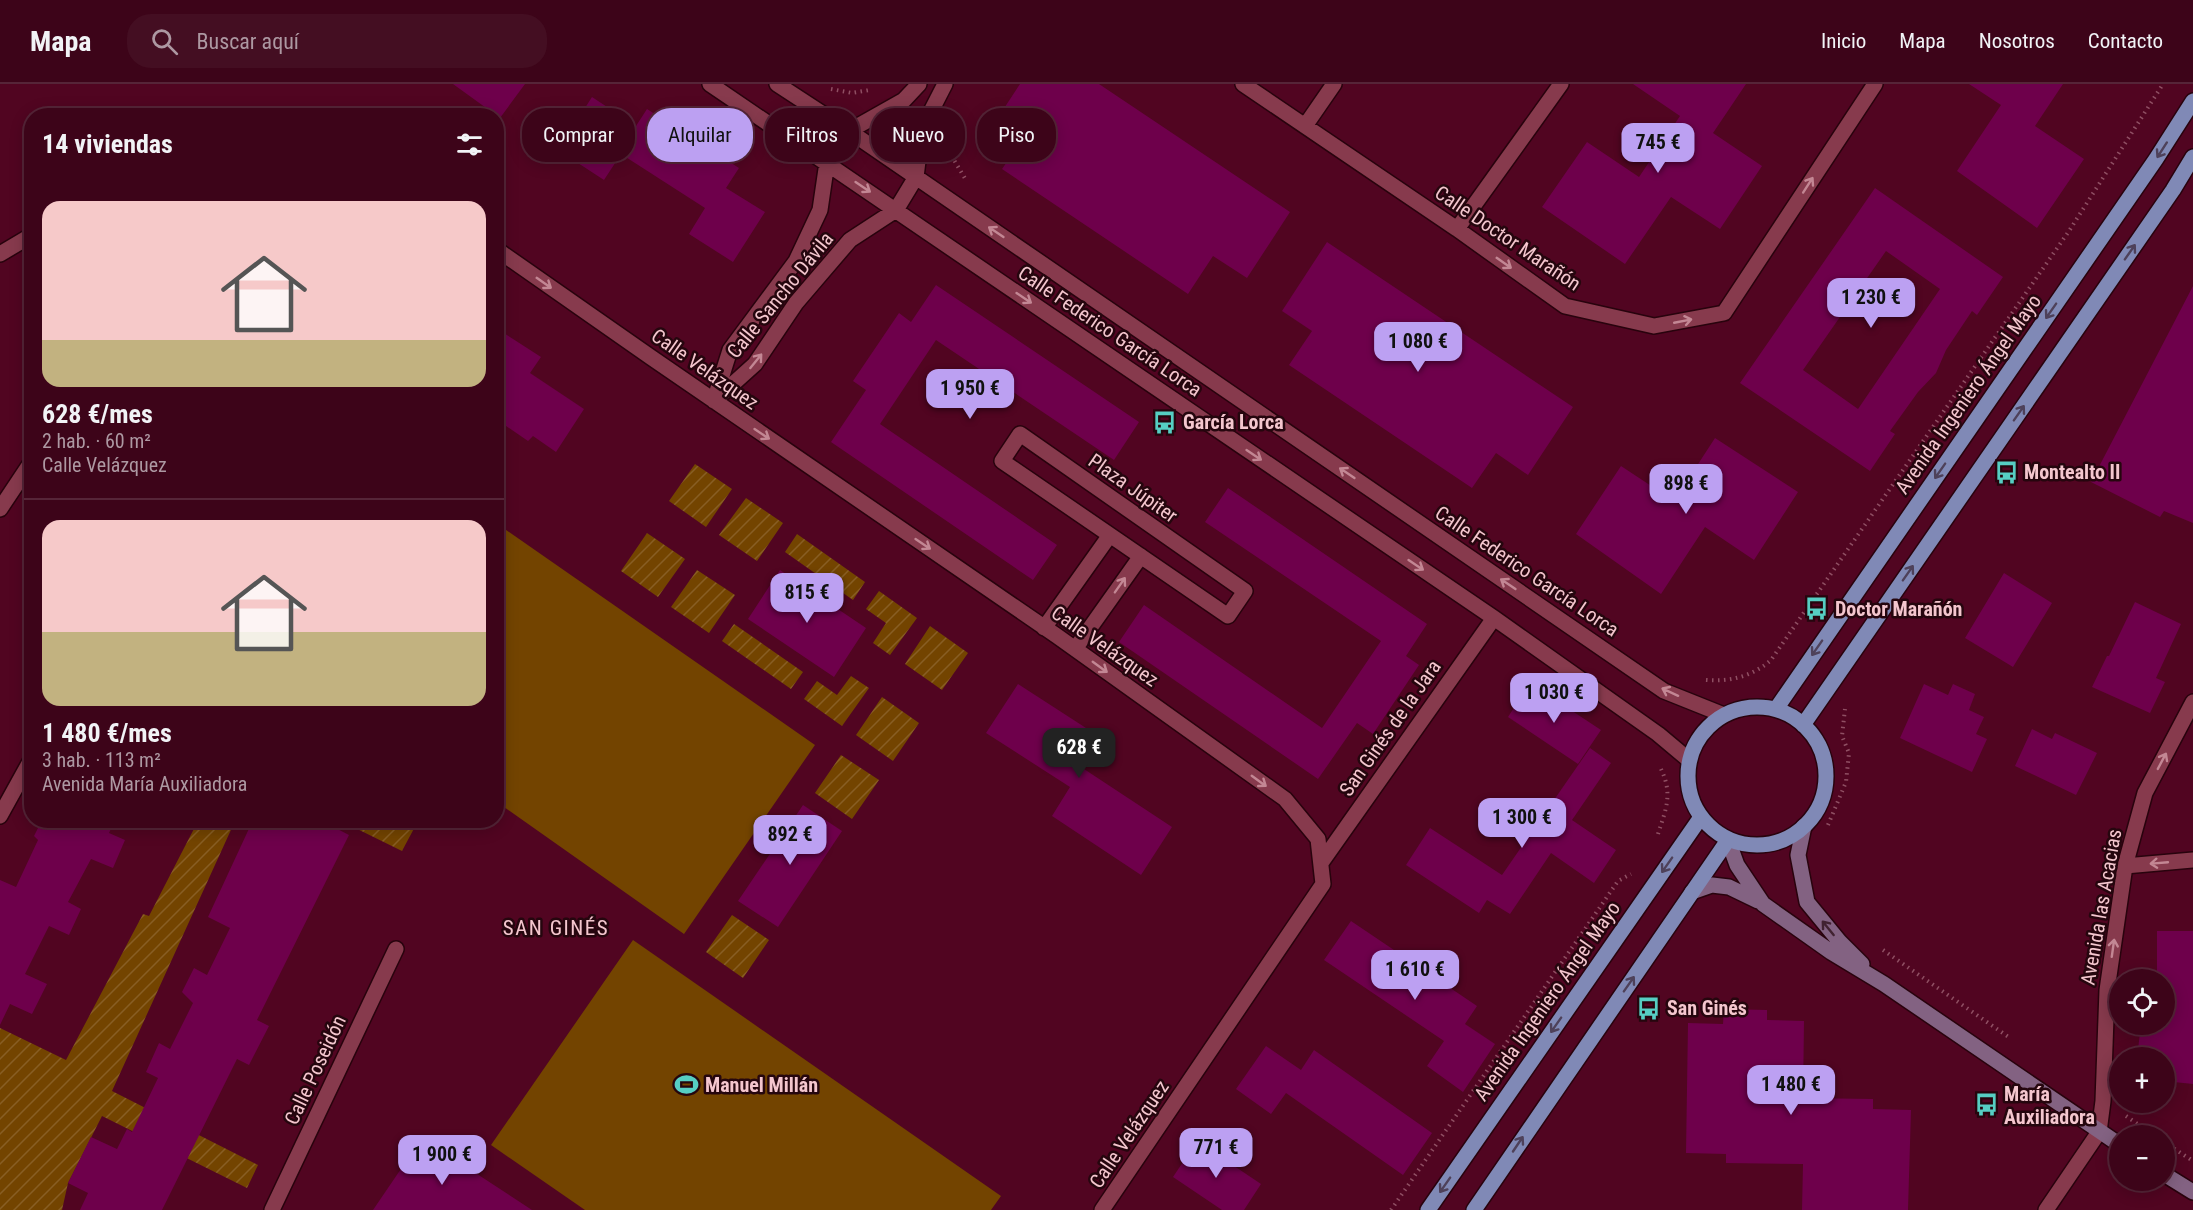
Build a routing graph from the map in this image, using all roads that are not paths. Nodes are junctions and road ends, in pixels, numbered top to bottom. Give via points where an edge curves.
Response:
1 (711, 84) edge
2 (777, 84) edge
3 (919, 84) edge
4 (945, 84) edge
5 (1243, 84) edge
6 (1334, 84) edge
7 (1561, 84) edge
8 (1875, 84) edge
9 (2193, 101) edge
10 (814, 108) edge
11 (765, 120) edge
12 (859, 125) edge
13 (1305, 126) junction
14 (859, 138) edge
15 (2193, 157) edge
16 (827, 162) joint
17 (916, 177) junction
18 (896, 210) junction
19 (1457, 229) junction
20 (24, 240) edge
21 (0, 254) edge
22 (504, 255) edge
23 (714, 401) junction
24 (24, 473) edge
25 (0, 509) edge
26 (1110, 535) junction
27 (1141, 556) junction
28 (1494, 618) junction
29 (1044, 628) junction
30 (1074, 649) junction
31 (2193, 702) edge
32 (1776, 709) junction
33 (1724, 715) junction
34 (1803, 725) junction
35 (1689, 760) junction
36 (24, 772) edge
37 (0, 816) edge
38 (1701, 817) junction
39 (1804, 826) junction
40 (1728, 840) junction
41 (2193, 860) edge
42 (1321, 863) junction
43 (2125, 866) junction
44 (1692, 892) junction
45 (1763, 904) junction
46 (396, 949) dead end
47 (1884, 984) junction
48 (2099, 1131) junction
49 (2109, 1138) edge
50 (2175, 1181) edge
51 (2193, 1192) edge
52 (272, 1210) edge
53 (1102, 1210) edge
54 (1428, 1210) edge
55 (1474, 1210) edge
56 (2046, 1210) edge

1 - 11 street, Calle Federico García Lorca
2 - 10 street, Calle Federico García Lorca
3 - 12 street via 904,100
4 - 17 street via 922,129
5 - 13 street, Calle Doctor Marañón
6 - 13 street
7 - 19 street
19 -> 8 street, Calle Doctor Marañón via 1565,306 1654,326 1724,313
9 -> 32 main road, Avenida Ingeniero Ángel Mayo
13 - 19 street, Calle Doctor Marañón
14 - 17 street, Calle Federico García Lorca
34 -> 15 main road
16 -> 18 street, Calle Federico García Lorca
16 - 23 street, Calle Sancho Dávila via 820,210 796,261 730,350
17 - 18 street, Calle Sancho Dávila
33 -> 17 street, Calle Federico García Lorca via 1664,691
23 -> 18 street, Calle Sancho Dávila via 755,364 796,303 850,240
18 -> 28 street, Calle Federico García Lorca
20 - 21 street
22 -> 23 street, Calle Velázquez
23 -> 29 street, Calle Velázquez
24 - 25 street
26 - 27 street, Plaza Júpiter
26 - 27 street, Plaza Júpiter via 1002,461 1020,434 1245,591 1228,616
26 - 29 street
30 -> 27 street
28 - 35 street, Calle Federico García Lorca
28 - 42 street, San Ginés de la Jara
29 - 30 street, Calle Velázquez
30 -> 42 street, Calle Velázquez via 1285,799 1318,839
43 -> 31 street, Avenida las Acacias via 2145,793
32 - 33 main road via 1749,707
32 - 34 main road
33 - 35 main road via 1702,734
34 - 39 main road via 1820,748 1826,775 1820,803
35 - 38 main road via 1689,790
36 - 37 street
38 - 40 main road
38 -> 54 main road, Avenida Ingeniero Ángel Mayo
39 - 40 main road via 1772,844 1747,845
47 -> 39 street via 1839,941 1807,902 1798,855
40 - 44 main road
40 - 45 street via 1737,865
41 -> 43 street
42 - 53 street, Calle Velázquez via 1323,884
48 -> 43 street, Avenida las Acacias via 2108,990
44 - 45 street via 1712,885 1729,887
55 -> 44 main road
45 - 47 street
46 - 52 street, Calle Poseidón
47 - 48 street
48 - 49 street
48 - 56 street
50 - 51 street

